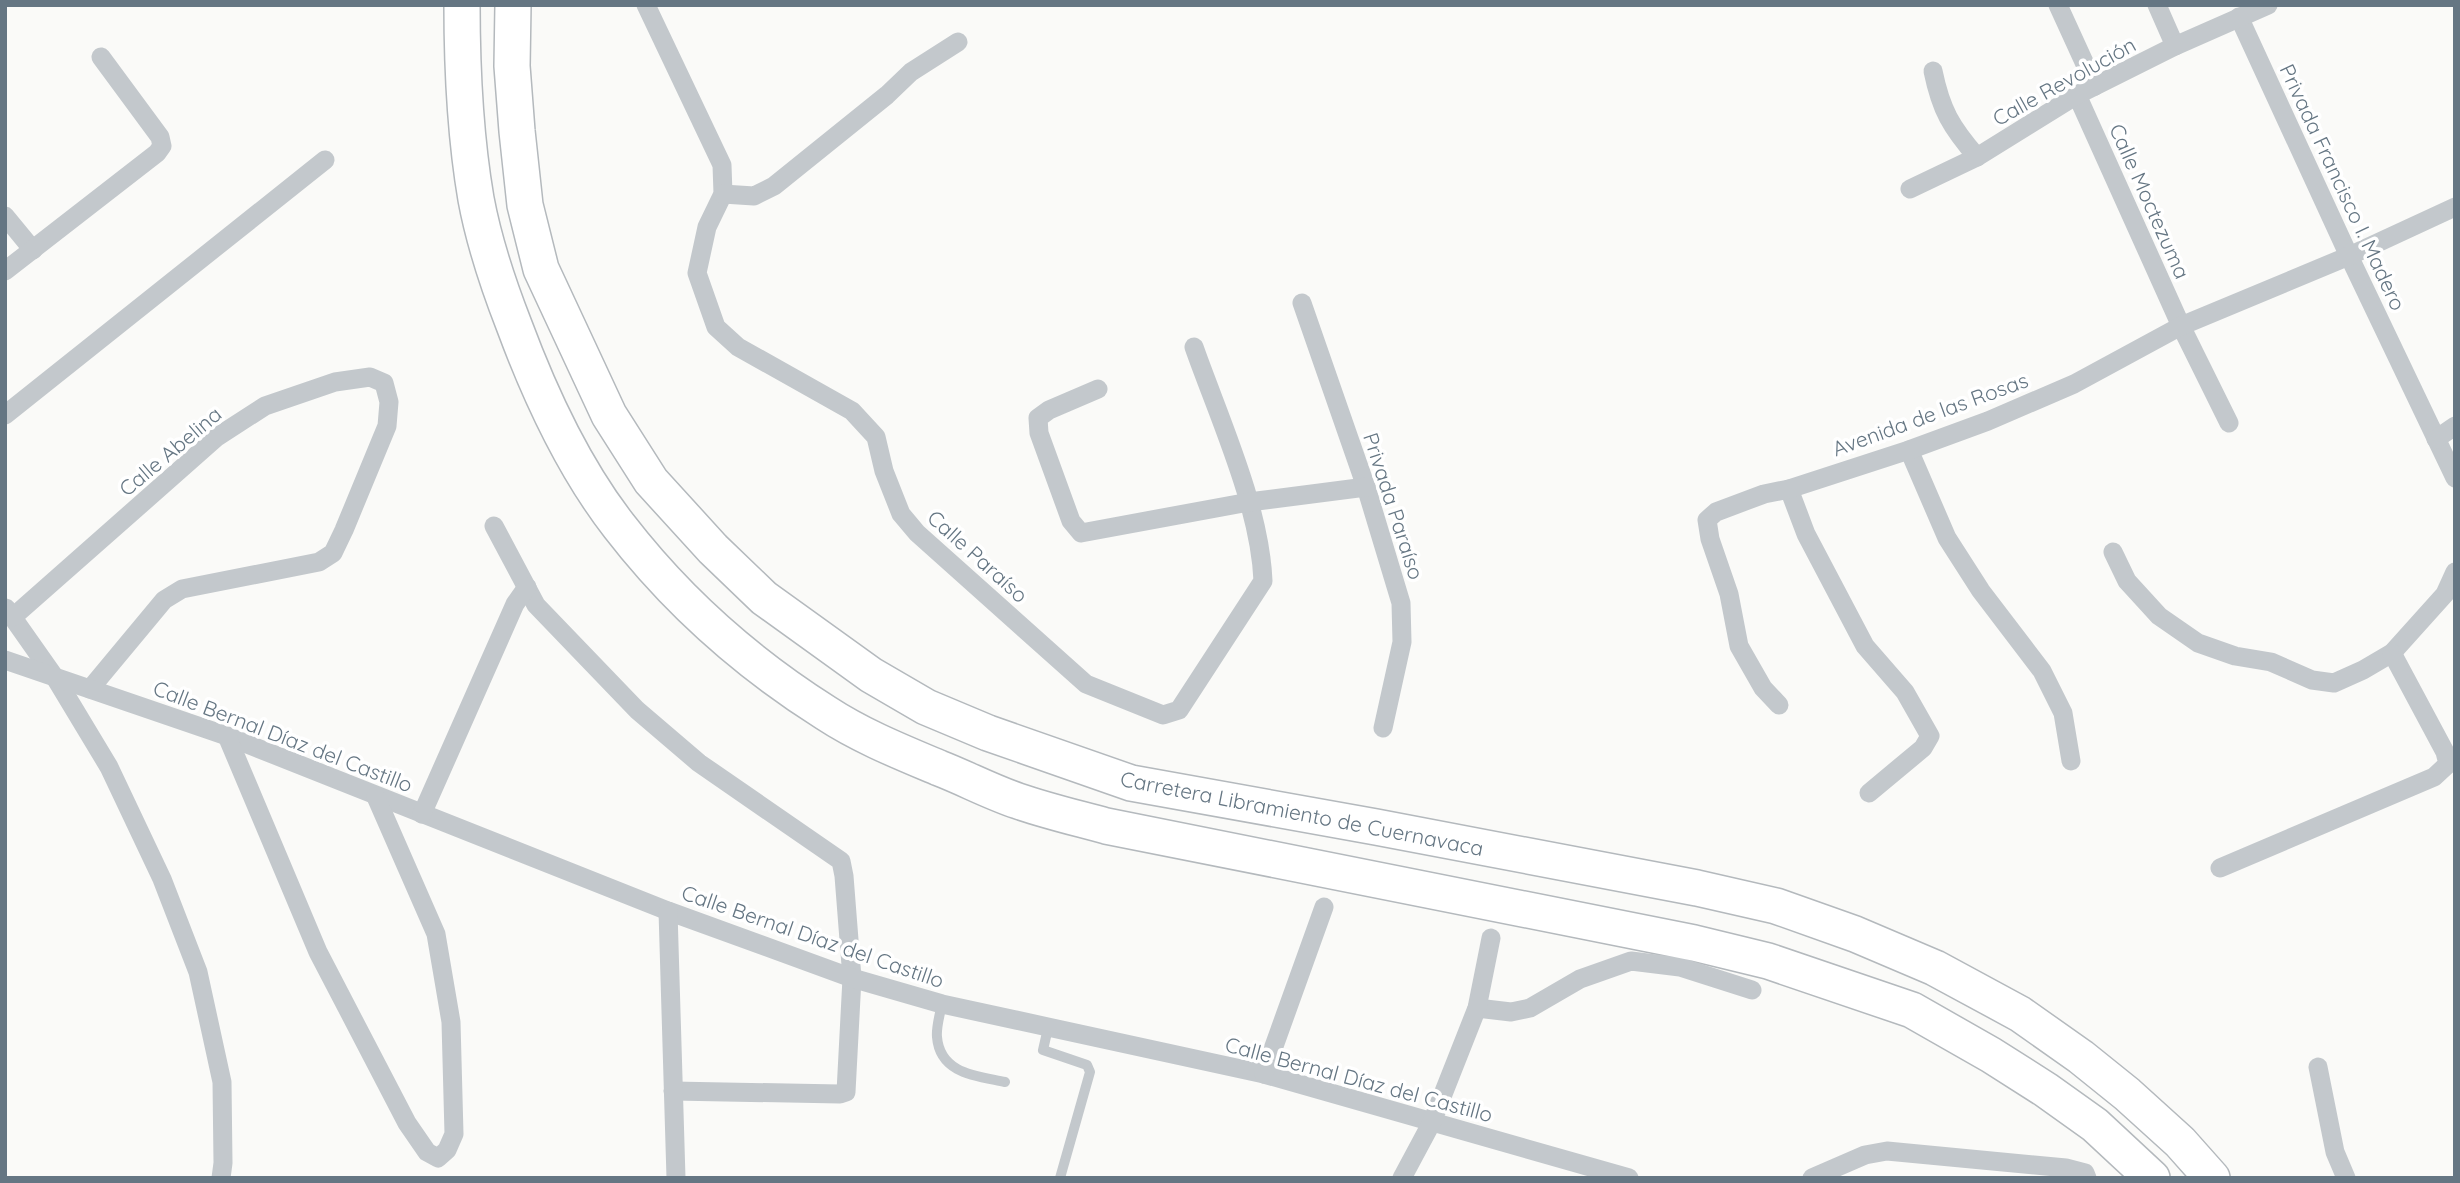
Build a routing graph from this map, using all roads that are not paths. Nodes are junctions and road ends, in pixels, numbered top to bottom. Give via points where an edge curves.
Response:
1 (462, 5) edge
2 (513, 5) edge
3 (646, 5) edge
4 (2058, 5) edge
5 (2157, 5) edge
6 (2268, 5) edge
7 (2239, 17) junction
8 (958, 42) dead end
9 (2175, 46) junction
10 (101, 57) dead end
11 (1933, 71) dead end
12 (2086, 91) junction
13 (1977, 157) junction
14 (325, 160) dead end
15 (1910, 189) dead end
16 (723, 194) junction
17 (2455, 207) edge
18 (5, 216) edge
19 (33, 250) junction
20 (2349, 256) junction
21 (5, 271) edge
22 (1302, 303) dead end
23 (2181, 326) junction
24 (1194, 347) dead end
25 (1098, 390) dead end
26 (5, 415) edge
27 (2229, 423) dead end
28 (2455, 426) edge
29 (2436, 439) junction
30 (1909, 450) junction
31 (2455, 478) edge
32 (1366, 487) junction
33 (1789, 489) junction
34 (1249, 502) junction
35 (494, 526) dead end
36 (2113, 552) dead end
37 (2455, 572) edge
38 (527, 587) junction
39 (9, 613) edge
40 (2392, 653) junction
41 (5, 660) edge
42 (56, 679) junction
43 (90, 689) junction
44 (1779, 705) dead end
45 (1383, 728) dead end
46 (227, 736) junction
47 (2071, 761) dead end
48 (1868, 793) dead end
49 (376, 797) junction
50 (422, 814) junction
51 (2220, 869) dead end
52 (1324, 907) dead end
53 (668, 911) junction
54 (1491, 938) dead end
55 (852, 978) junction
56 (1752, 990) dead end
57 (942, 1004) junction
58 (1477, 1008) junction
59 (1048, 1028) junction
60 (2318, 1067) dead end
61 (1264, 1074) junction
62 (1005, 1082) dead end
63 (673, 1091) junction
64 (1432, 1122) junction
65 (2086, 1176) edge
66 (221, 1178) edge
67 (676, 1178) edge
68 (1060, 1178) edge
69 (1402, 1178) edge
70 (1629, 1178) edge
71 (1812, 1178) edge
72 (2152, 1178) edge
73 (2212, 1178) edge
74 (2346, 1178) edge

1 - 72 highway via 466,115 477,201 498,283 531,371 572,454 618,525 667,583 771,676 828,715 901,752 1030,804 1106,826 1694,943 1768,961 1899,1005 2046,1090 2095,1125
2 - 73 highway, Carretera Libramiento de Cuernavaca via 516,131 526,205 541,269 609,415 651,481 713,549 764,598 871,675 926,707 988,733 1131,783 1697,888 1776,906 1855,934 1936,968 2020,1014 2127,1094
3 - 16 street via 722,166
4 - 12 street, Calle Moctezuma
5 - 9 street
6 - 7 street
7 - 9 street
7 - 20 street, Privada Francisco I. Madero
8 - 16 street via 911,72 774,186 754,196
9 - 12 street, Calle Revolución
10 - 19 street via 162,146
11 - 13 street via 1939,99 1954,130
12 - 13 street, Calle Revolución
12 - 23 street, Calle Moctezuma
13 - 15 street, Calle Revolución
14 - 26 street
16 - 34 street, Calle Paraíso via 707,227 697,273 716,327 738,347 852,411 876,438 901,514 917,533 1086,684 1163,715 1179,710 1263,581
17 - 20 street, Avenida de las Rosas
18 - 19 street
19 - 21 street
20 - 23 street, Avenida de las Rosas
20 - 29 street, Privada Francisco I. Madero
22 - 32 street, Privada Paraíso
23 - 27 street, Calle Moctezuma
23 - 30 street, Avenida de las Rosas via 2074,384
24 - 34 street, Calle Paraíso
25 - 34 street via 1038,418 1071,521 1082,533
28 - 29 street
29 - 31 street, Privada Francisco I. Madero
30 - 33 street, Avenida de las Rosas
30 - 47 street via 1947,538 2042,671 2063,713
32 - 34 street
32 - 45 street, Privada Paraíso via 1401,603 1402,642
33 - 44 street, Avenida de las Rosas via 1716,512 1707,520 1739,646 1763,688
33 - 48 street via 1806,534 1865,646 1905,692 1930,736 1923,748
35 - 38 street
36 - 40 street via 2127,581 2159,616 2198,643 2334,683
37 - 40 street via 2445,594
38 - 50 street via 514,604
38 - 55 street via 536,606 637,710 699,763 841,861
39 - 42 street
39 - 43 street, Calle Abelina via 217,437 265,406 335,382 370,377 384,383 389,402 387,426 333,553 319,562 181,589 164,600
40 - 51 street via 2448,764 2434,777
41 - 42 street, Calle Bernal Díaz del Castillo
42 - 43 street, Calle Bernal Díaz del Castillo
42 - 66 street via 109,767 162,879 198,972 222,1082
43 - 46 street, Calle Bernal Díaz del Castillo
46 - 49 street, Calle Bernal Díaz del Castillo
46 - 49 street via 318,952 407,1123 427,1152 438,1158 454,1134 451,1022 436,934
49 - 50 street, Calle Bernal Díaz del Castillo
50 - 53 street, Calle Bernal Díaz del Castillo
52 - 61 street
53 - 55 street, Calle Bernal Díaz del Castillo
53 - 63 street
54 - 58 street
55 - 57 street, Calle Bernal Díaz del Castillo
55 - 63 street via 846,1092
56 - 58 street via 1680,967 1631,961 1580,979 1530,1008 1511,1012
57 - 59 street, Calle Bernal Díaz del Castillo
57 - 62 lane via 937,1038 950,1066
58 - 64 street
59 - 61 street, Calle Bernal Díaz del Castillo
59 - 68 lane via 1043,1051 1087,1065 1090,1072
60 - 74 street via 2335,1152
61 - 64 street, Calle Bernal Díaz del Castillo
63 - 67 street
64 - 69 street
64 - 70 street, Calle Bernal Díaz del Castillo
65 - 71 street via 2067,1168 1887,1151 1865,1155

